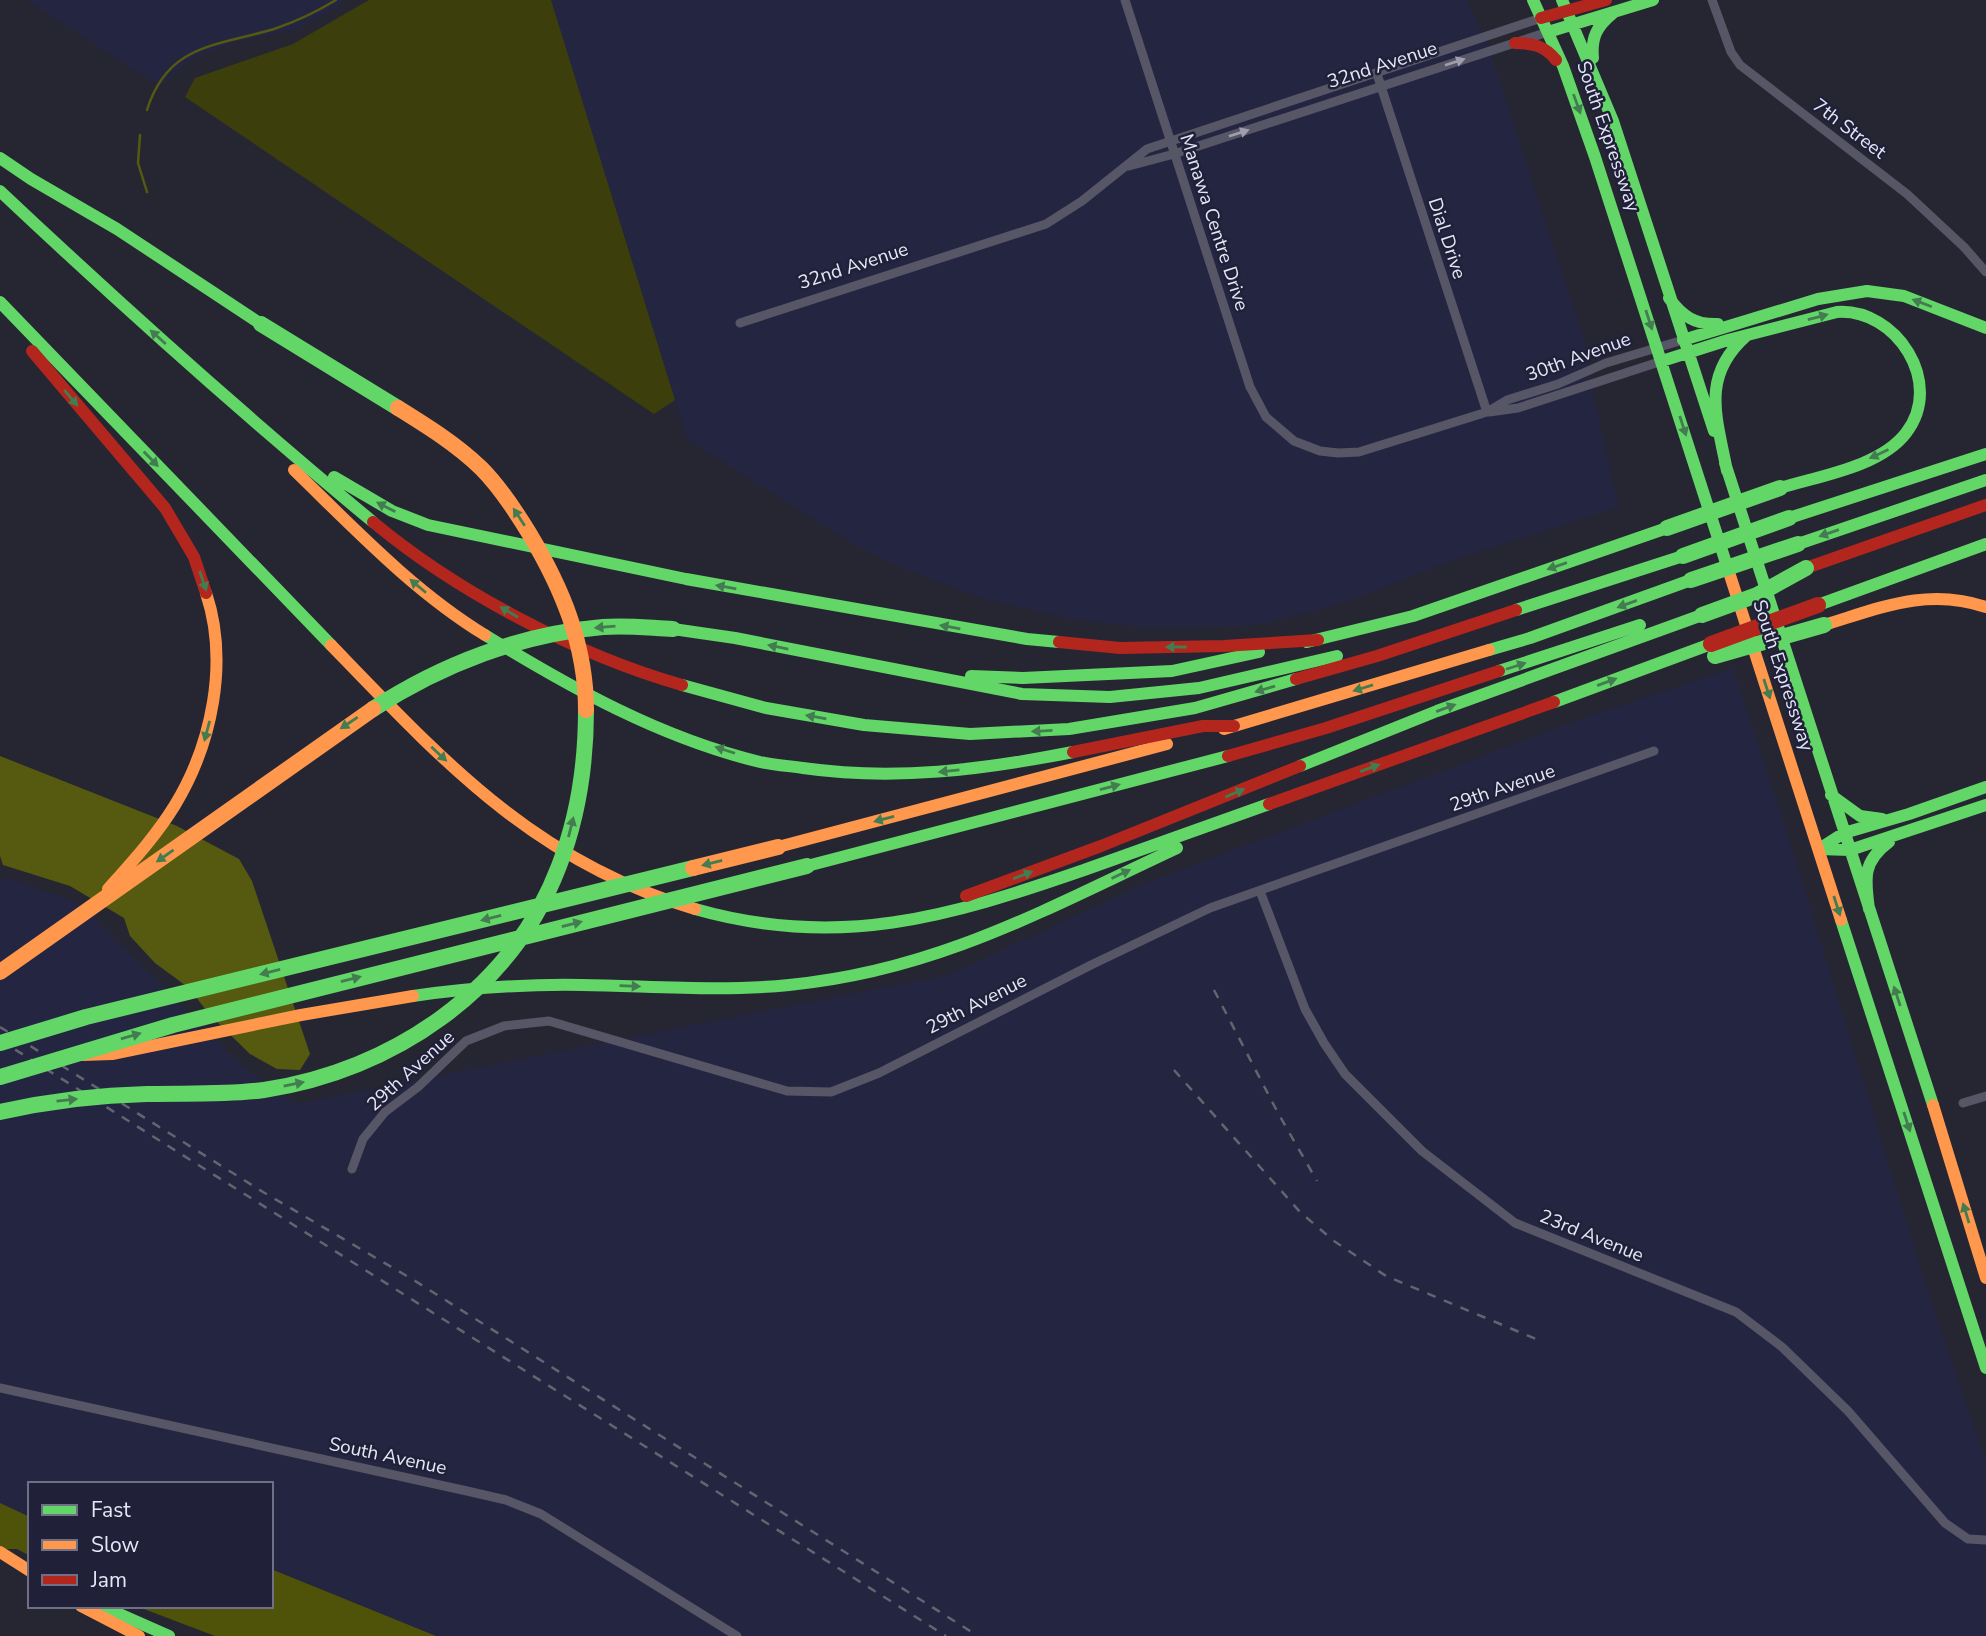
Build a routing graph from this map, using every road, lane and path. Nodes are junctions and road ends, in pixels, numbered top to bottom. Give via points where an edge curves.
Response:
1 (1125, 0) edge
2 (1533, 0) edge
3 (1653, 0) edge
4 (1712, 0) edge
5 (1609, 7) edge
6 (1568, 13) edge
7 (1545, 25) junction
8 (1515, 43) junction
9 (1377, 74) junction
10 (1566, 76) junction
11 (1597, 80) junction
12 (1381, 87) junction
13 (1170, 141) junction
14 (1174, 154) junction
15 (0, 158) edge
16 (1124, 167) junction
17 (0, 191) edge
18 (1986, 271) edge
19 (1669, 298) junction
20 (1, 303) edge
21 (740, 323) dead end
22 (1750, 326) junction
23 (1986, 328) edge
24 (1685, 346) junction
25 (1660, 354) junction
26 (209, 382) junction
27 (1487, 412) junction
28 (254, 423) junction
29 (1294, 441) joint
30 (1986, 454) edge
31 (1727, 471) junction
32 (1986, 480) edge
33 (1986, 505) edge
34 (1986, 544) edge
35 (1541, 603) junction
36 (1986, 607) edge
37 (1700, 610) junction
38 (1318, 640) junction
39 (1713, 650) junction
40 (915, 674) junction
41 (1234, 726) junction
42 (1654, 751) dead end
43 (1986, 787) edge
44 (1306, 791) junction
45 (1831, 795) junction
46 (1986, 805) edge
47 (1909, 814) junction
48 (1921, 827) junction
49 (1844, 833) junction
50 (1819, 849) junction
51 (1850, 850) junction
52 (1260, 891) junction
53 (1869, 909) junction
54 (84, 913) junction
55 (790, 925) junction
56 (0, 972) edge
57 (0, 1043) edge
58 (66, 1055) junction
59 (0, 1077) edge
60 (1986, 1096) edge
61 (1963, 1104) dead end
62 (0, 1112) edge
63 (352, 1169) dead end
64 (1986, 1278) edge
65 (1986, 1368) edge
66 (0, 1388) edge
67 (1986, 1540) edge
68 (0, 1552) edge
69 (28, 1570) edge
70 (85, 1608) edge
71 (105, 1608) edge
72 (137, 1635) edge
73 (164, 1636) edge
74 (737, 1636) edge

1 - 13 street, Manawa Centre Drive
2 - 7 main road, South Expressway
3 - 5 main road, 32nd Avenue
4 - 18 street, 7th Street via 1740,65 1907,194
5 - 6 main road, 32nd Avenue
5 - 11 main road via 1592,37
6 - 7 main road, 32nd Avenue
6 - 11 main road, South Expressway
7 - 8 street, 32nd Avenue
7 - 9 street, 32nd Avenue
7 - 10 main road, South Expressway
8 - 10 main road via 1544,47
12 -> 8 street, 32nd Avenue
9 - 12 street, Dial Drive
9 - 13 street, 32nd Avenue
10 -> 25 main road, South Expressway
11 - 19 main road, South Expressway
14 -> 12 street, 32nd Avenue
12 - 27 street, Dial Drive
13 - 14 street, Manawa Centre Drive
13 - 16 street, 32nd Avenue via 1147,149
14 - 16 street, 32nd Avenue
14 - 29 street, Manawa Centre Drive via 1252,393 1266,417
62 -> 15 main road, bridge via 129,1094 261,1090 301,1083 377,1057 435,1023 502,962 544,897 570,834 586,725 578,639 551,571 507,498 482,469 443,436
16 - 21 street, 32nd Avenue via 1046,224
26 -> 17 main road
19 - 22 main road via 1693,323
19 - 24 main road, South Expressway
20 -> 54 main road, bridge via 32,352 165,508 198,569 215,638 209,727 192,776 130,868
20 -> 55 main road via 402,719 499,807 549,844 606,875 672,902 719,915
23 -> 22 main road via 1904,296 1867,291 1828,296
22 - 24 main road
22 - 31 main road via 1724,356 1716,380
22 -> 38 main road, bridge via 1838,312 1881,321 1900,337 1918,378 1918,402 1904,434 1890,449 1866,460 1413,616
24 - 25 main road
24 - 31 main road, South Expressway
25 - 27 street, 30th Avenue via 1518,408
25 - 27 street, 30th Avenue via 1606,363
25 -> 50 main road, South Expressway
26 - 28 main road
41 -> 26 main road via 1203,726 1013,764 912,775 831,772 761,762 669,732 600,701 457,618 393,565 248,426
27 - 29 street, 30th Avenue via 1359,452 1320,451
35 -> 28 main road via 1195,708 1069,729 970,734 864,725 766,708 676,683 595,654 525,621 391,537
38 -> 28 main road via 1120,648 1027,639 622,566 441,528 392,510 343,484
30 - 35 main road, bridge
31 - 45 main road, South Expressway
32 -> 41 main road, bridge via 1530,638
33 - 37 main road, bridge
34 - 39 main road, bridge via 1818,605
35 - 40 main road via 1199,688 1110,697 1022,694
36 - 39 main road, bridge via 1936,596
55 -> 37 main road via 889,913 981,892
58 -> 37 main road, bridge via 266,1000 1195,765
38 - 40 main road via 1172,671 1023,678
44 -> 39 main road via 1661,663
40 -> 54 main road, bridge via 673,629 619,626 556,632 508,644 455,662 349,723
41 -> 57 main road, bridge via 778,847 86,1017
42 - 52 street, 29th Avenue
43 - 47 main road
44 - 55 main road via 973,906 891,924 848,928
58 -> 44 main road, bridge via 112,1054 415,994 603,985 731,989 814,983 889,969 1005,929
45 - 47 main road via 1863,818
45 - 49 main road, South Expressway
46 - 48 main road
47 - 49 main road
48 - 51 main road
48 - 53 main road via 1872,856 1865,880
49 - 50 main road
49 - 51 main road, South Expressway
50 - 51 main road
50 -> 65 main road, South Expressway
51 - 53 main road, South Expressway
52 - 63 street, 29th Avenue via 1210,908 879,1073 831,1092 787,1091 549,1021 504,1026 466,1041 385,1112 363,1139
52 - 67 street, 23rd Avenue via 1305,1009 1324,1043 1345,1074 1422,1151 1515,1223 1736,1312 1782,1347 1848,1411 1945,1523 1968,1539
64 -> 53 main road, South Expressway
54 - 56 main road, bridge
58 - 59 main road, bridge
60 - 61 street
66 - 74 street, South Avenue via 506,1500 541,1514
68 - 69 main road
70 - 72 main road
71 - 73 main road

